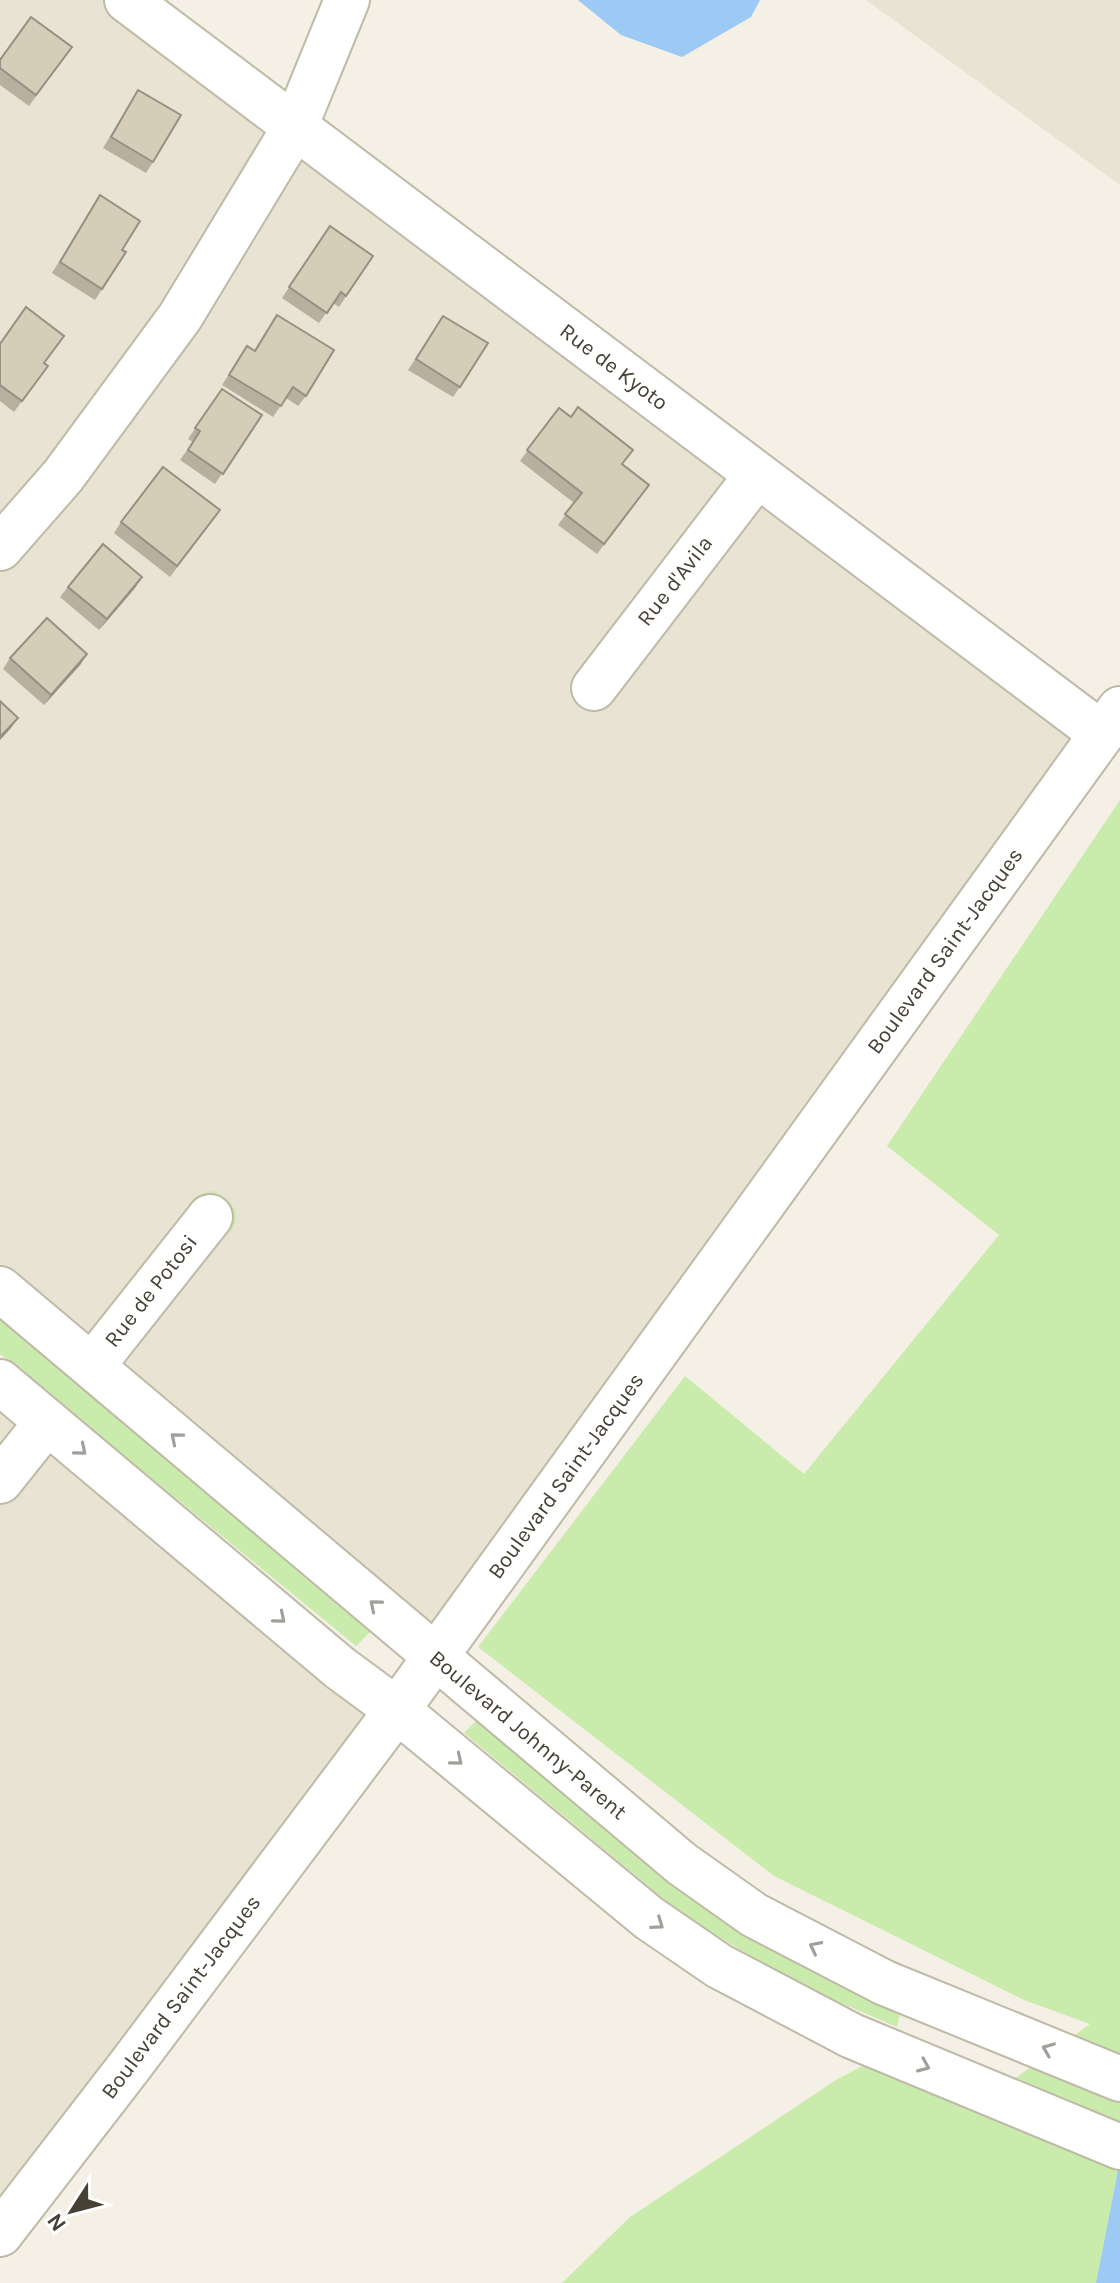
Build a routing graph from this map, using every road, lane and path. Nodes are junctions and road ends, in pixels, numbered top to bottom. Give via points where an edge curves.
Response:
1 (127, 0) edge
2 (347, 0) edge
3 (295, 127) junction
4 (757, 475) junction
5 (0, 548) edge
6 (594, 688) dead end
7 (1111, 721) edge
8 (210, 1217) dead end
9 (0, 1289) edge
10 (92, 1366) junction
11 (0, 1382) edge
12 (47, 1422) junction
13 (0, 1481) edge
14 (434, 1656) junction
15 (397, 1710) junction
16 (1120, 2079) edge
17 (1120, 2147) edge
18 (0, 2234) edge

1 - 3 street, Rue de Kyoto
2 - 3 street
3 - 4 street, Rue de Kyoto
3 - 5 street via 180,317 63,476
4 - 6 street, Rue d'Avila
4 - 7 street, Rue de Kyoto
7 - 14 street, Boulevard Saint-Jacques
8 - 10 street, Rue de Potosi
9 - 10 street, Boulevard Johnny-Parent
14 -> 10 street, Boulevard Johnny-Parent
11 - 12 street
12 - 13 street
12 -> 15 street
14 - 15 street, Boulevard Saint-Jacques
16 -> 14 street, Boulevard Johnny-Parent via 885,1983 754,1915 682,1864
15 -> 17 street via 649,1918 719,1966 852,2036
15 - 18 street, Boulevard Saint-Jacques

